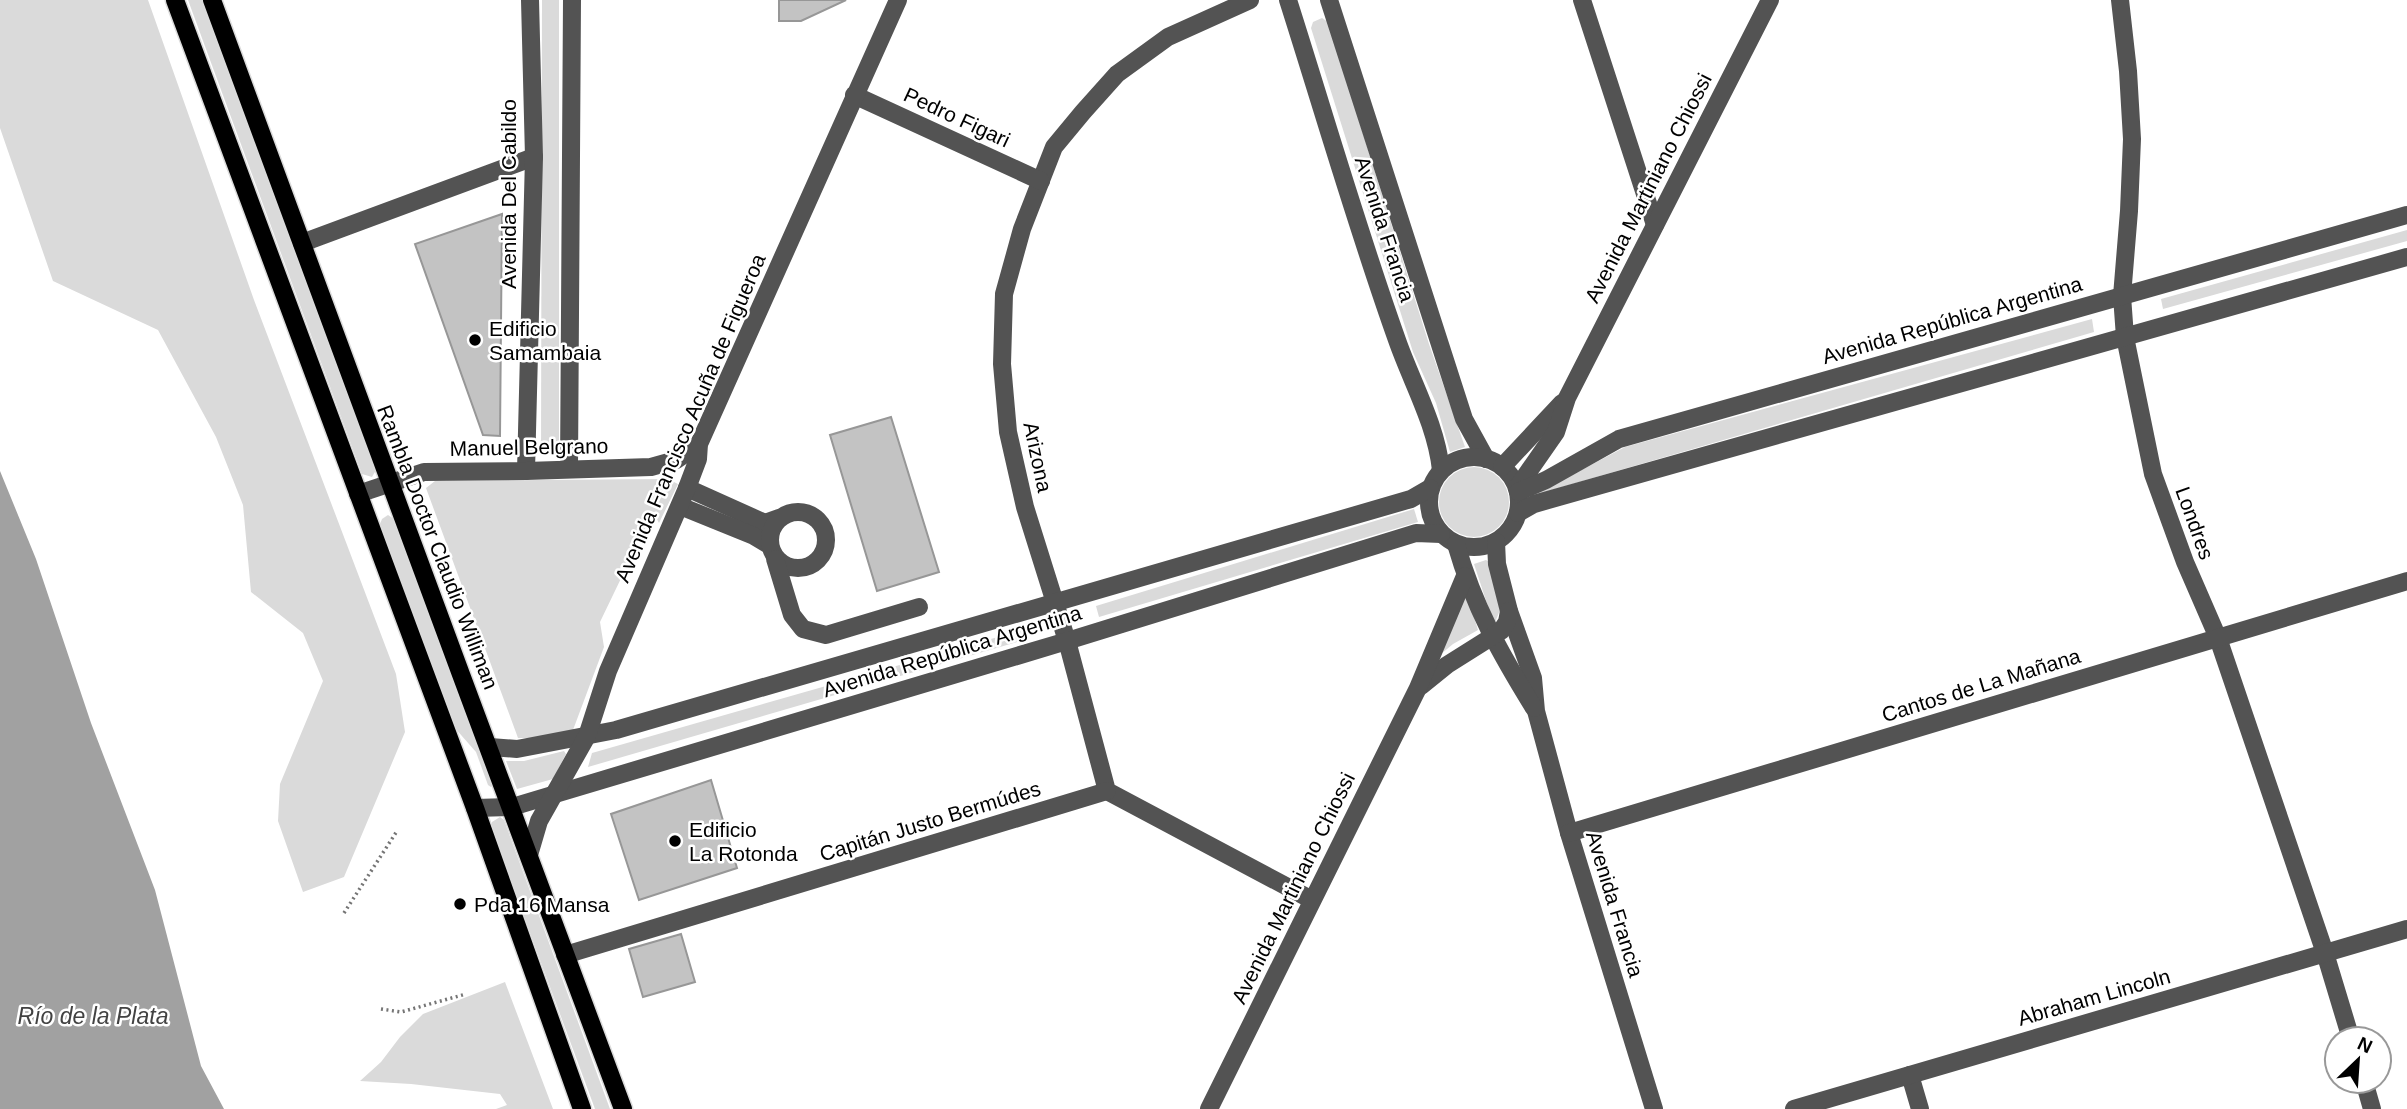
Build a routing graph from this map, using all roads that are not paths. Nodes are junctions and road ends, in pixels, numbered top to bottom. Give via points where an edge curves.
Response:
1 (175, 0) edge
2 (212, 0) edge
3 (530, 0) edge
4 (572, 0) edge
5 (898, 0) edge
6 (1250, 0) edge
7 (1288, 0) edge
8 (1329, 0) edge
9 (1582, 0) edge
10 (1770, 0) edge
11 (2120, 0) edge
12 (855, 95) junction
13 (534, 157) junction
14 (1041, 181) junction
15 (2407, 215) edge
16 (1655, 225) junction
17 (302, 243) junction
18 (2407, 257) edge
19 (2122, 296) junction
20 (2126, 337) junction
21 (1567, 398) junction
22 (699, 444) junction
23 (1486, 459) junction
24 (1502, 467) junction
25 (569, 469) junction
26 (1441, 470) junction
27 (526, 471) junction
28 (389, 483) junction
29 (687, 488) junction
30 (1430, 488) junction
31 (1517, 490) junction
32 (358, 494) junction
33 (680, 506) junction
34 (1518, 513) junction
35 (779, 518) junction
36 (1441, 534) junction
37 (1496, 542) junction
38 (1456, 544) junction
39 (772, 552) junction
40 (1465, 576) junction
41 (2407, 581) edge
42 (1056, 604) junction
43 (919, 607) dead end
44 (1509, 611) junction
45 (2218, 638) junction
46 (1492, 639) junction
47 (1066, 640) junction
48 (1418, 688) junction
49 (1536, 711) junction
50 (587, 736) junction
51 (490, 747) junction
52 (1107, 791) junction
53 (555, 793) junction
54 (512, 807) junction
55 (475, 808) junction
56 (1569, 833) junction
57 (529, 855) junction
58 (1312, 900) junction
59 (2407, 929) edge
60 (2325, 953) junction
61 (565, 955) junction
62 (2347, 1025) edge
63 (1910, 1075) junction
64 (1205, 1107) edge
65 (582, 1109) edge
66 (623, 1109) edge
67 (1654, 1109) edge
68 (1794, 1109) edge
69 (1920, 1109) edge

1 - 32 main road
2 - 17 main road, Rambla Doctor Claudio Williman
3 - 13 street, Avenida Del Cabildo
4 - 25 street
5 - 12 street, Avenida Francisco Acuña de Figueroa
6 - 14 street, Arizona via 1168,37 1117,74 1054,148
7 - 26 street, Avenida Francia via 1397,342 1439,450
8 - 23 street, Avenida Francia via 1464,419
9 - 16 street
10 - 16 street, Avenida Martiniano Chiossi
11 - 19 street, Londres via 2132,139
12 - 14 street, Pedro Figari
12 - 22 street, Avenida Francisco Acuña de Figueroa
13 - 17 street
13 - 27 street, Avenida Del Cabildo
14 - 42 street, Arizona via 1004,294 1002,364 1016,470
15 - 19 street, Avenida República Argentina
16 - 21 street, Avenida Martiniano Chiossi
17 - 28 main road, Rambla Doctor Claudio Williman
18 - 20 street
19 - 20 street, Londres
19 - 31 street, Avenida República Argentina via 1619,439 1546,480
20 - 34 street via 1534,504
20 - 45 street, Londres via 2153,474
21 - 24 street, Avenida Martiniano Chiossi
21 - 31 street, Avenida Martiniano Chiossi via 1556,432
22 - 25 street, Manuel Belgrano via 676,460 651,467
22 - 29 street, Avenida Francisco Acuña de Figueroa
23 - 24 street
23 - 26 street via 1464,458
24 - 31 street
25 - 27 street, Manuel Belgrano
26 - 30 street
27 - 28 street, Manuel Belgrano via 424,472
28 - 32 street, Manuel Belgrano
28 - 51 main road, Rambla Doctor Claudio Williman
29 - 33 street, Avenida Francisco Acuña de Figueroa
29 - 35 street via 765,523
30 - 36 street via 1429,512
30 - 42 street, Avenida República Argentina via 1411,499
31 - 34 street
32 - 55 main road
33 - 39 street via 754,536
33 - 50 street, Avenida Francisco Acuña de Figueroa via 608,671
34 - 37 street via 1510,530
35 - 39 street via 771,530
35 - 39 street via 793,512 808,513 820,522 827,536 825,551 816,563 803,569 788,567
36 - 38 street
36 - 47 street, Avenida República Argentina via 1416,533
37 - 38 street via 1476,548
37 - 44 street, Avenida Francia
38 - 40 street, Avenida Francia
39 - 43 street via 792,615 803,628 826,635
40 - 46 street, Avenida Francia
40 - 48 street, Avenida Martiniano Chiossi
41 - 45 street, Cantos de La Mañana
42 - 47 street, Arizona
42 - 50 street, Avenida República Argentina
44 - 46 street, Avenida Martiniano Chiossi via 1507,622
44 - 49 street, Avenida Francia via 1533,678
45 - 56 street, Cantos de La Mañana
45 - 60 street, Londres
46 - 48 street, Avenida Martiniano Chiossi
46 - 49 street, Avenida Francia
47 - 52 street, Arizona
47 - 53 street, Avenida República Argentina
48 - 58 street, Avenida Martiniano Chiossi
49 - 56 street, Avenida Francia
50 - 51 street, Avenida República Argentina via 517,749
50 - 53 street, Avenida Francisco Acuña de Figueroa
51 - 54 main road, Rambla Doctor Claudio Williman
52 - 58 street
52 - 61 street, Capitán Justo Bermúdes
53 - 54 street, Avenida República Argentina
53 - 57 street, Avenida Francisco Acuña de Figueroa via 539,821
54 - 55 street, Avenida República Argentina
54 - 57 main road, Rambla Doctor Claudio Williman
55 - 65 main road
56 - 67 street, Avenida Francia
57 - 61 main road, Rambla Doctor Claudio Williman
58 - 64 street, Avenida Martiniano Chiossi
59 - 60 street, Abraham Lincoln
60 - 62 street, Londres
60 - 63 street, Abraham Lincoln
61 - 66 main road, Rambla Doctor Claudio Williman
63 - 68 street, Abraham Lincoln
63 - 69 street

